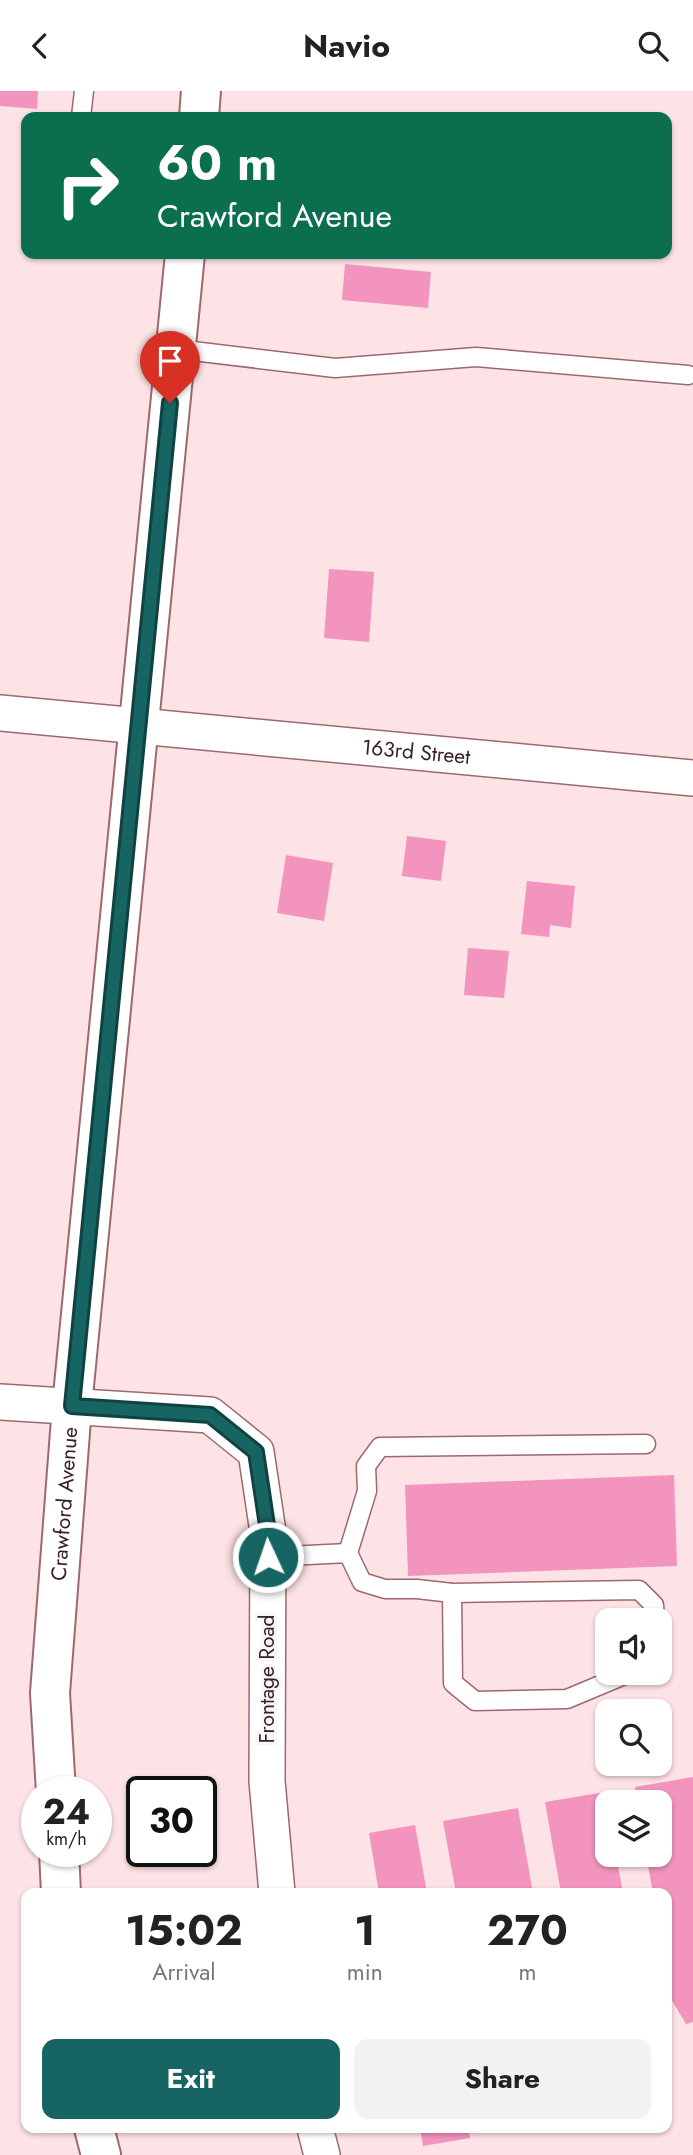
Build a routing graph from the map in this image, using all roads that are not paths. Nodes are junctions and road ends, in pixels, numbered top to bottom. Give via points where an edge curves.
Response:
1 (84, 91) edge
2 (201, 91) edge
3 (82, 112) edge
4 (199, 112) edge
5 (185, 259) edge
6 (176, 349) junction
7 (688, 375) dead end
8 (0, 713) edge
9 (139, 727) junction
10 (693, 778) edge
11 (0, 1402) edge
12 (72, 1406) junction
13 (646, 1444) dead end
14 (348, 1553) junction
15 (268, 1557) junction
16 (452, 1594) junction
17 (654, 1608) edge
18 (600, 1685) edge
19 (55, 1776) edge
20 (60, 1867) edge
21 (61, 1888) edge
22 (278, 1888) edge
23 (95, 2133) edge
24 (316, 2133) edge
25 (102, 2155) edge
26 (322, 2155) edge

1 - 3 lane
2 - 4 main road
5 - 6 main road, Crawford Avenue
6 - 7 lane via 335,367 475,357
6 - 9 main road, Crawford Avenue
8 - 9 street, 163rd Street
9 - 10 street, 163rd Street
9 - 12 main road, Crawford Avenue
11 - 12 street, Frontage Road
12 - 15 street, Frontage Road via 210,1415 256,1452
12 - 19 main road, Crawford Avenue via 50,1693
13 - 14 lane via 380,1447 366,1466 367,1491
14 - 15 lane
14 - 16 lane via 362,1582 385,1589
15 - 22 street, Frontage Road via 267,1781
16 - 17 lane via 639,1590
16 - 18 lane via 453,1683 475,1700 567,1699
20 - 21 main road
23 - 25 main road
24 - 26 street

